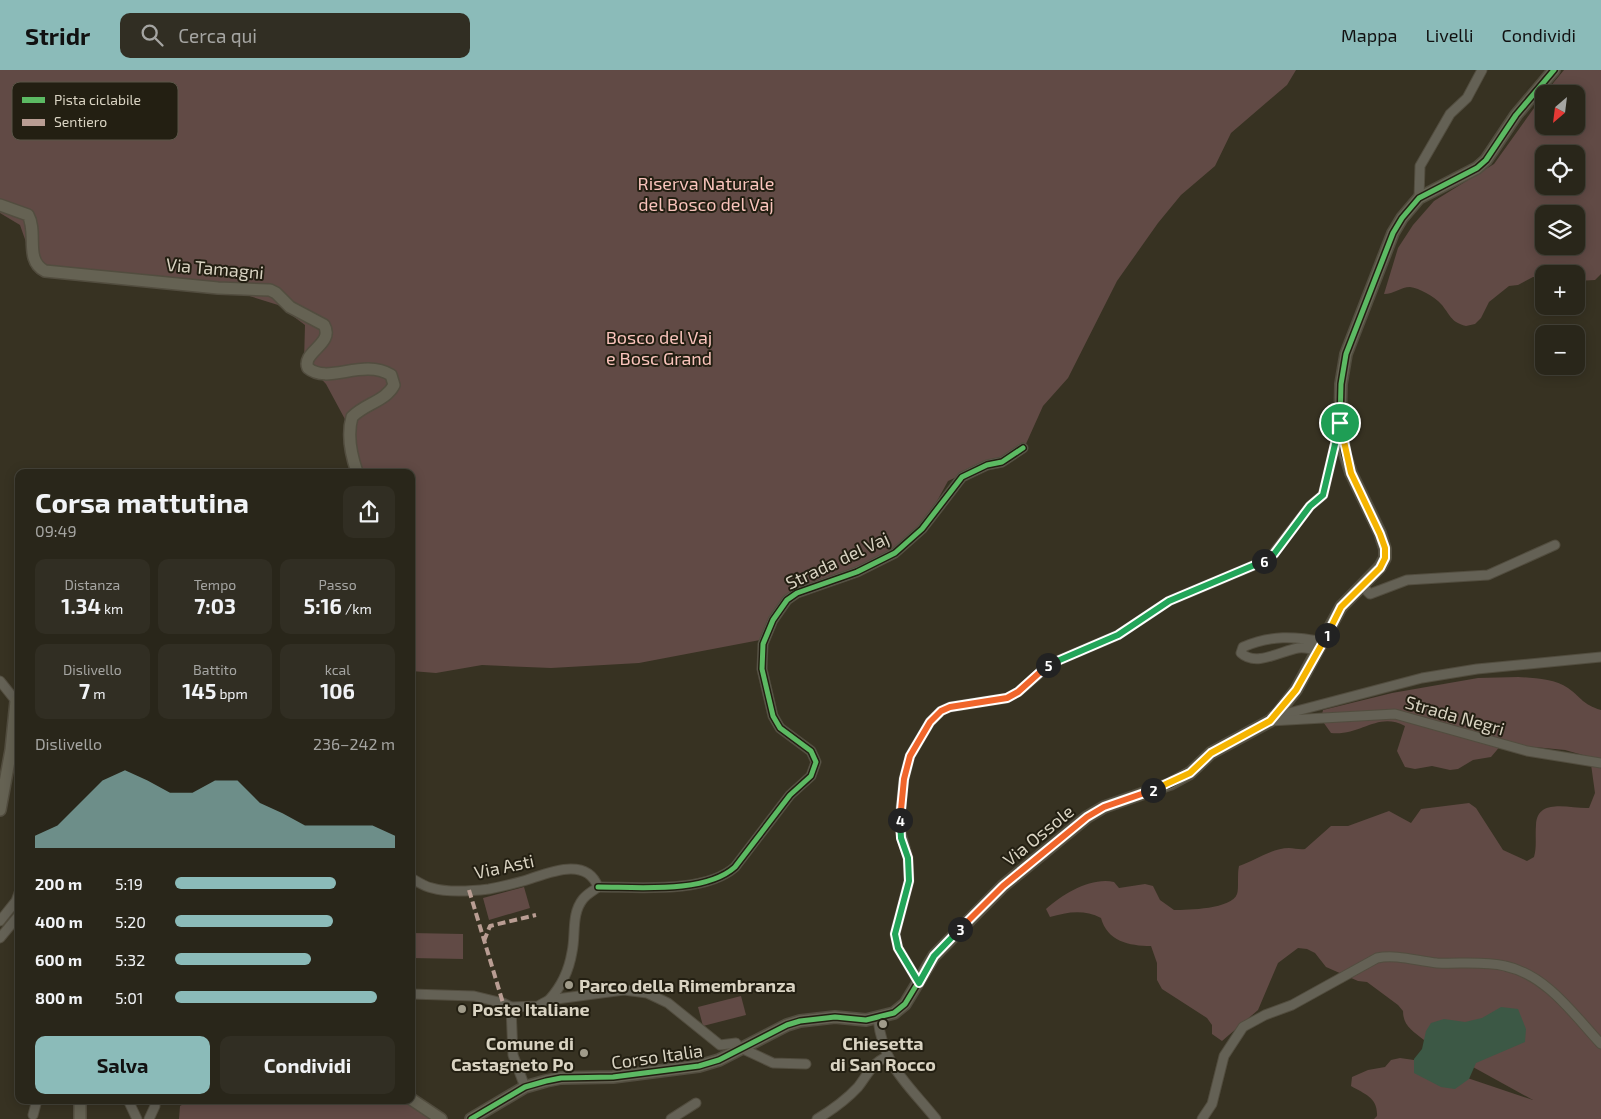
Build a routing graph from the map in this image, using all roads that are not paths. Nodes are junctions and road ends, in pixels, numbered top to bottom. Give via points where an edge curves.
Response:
1 (1482, 70) edge
2 (1554, 70) edge
3 (1419, 198) junction
4 (0, 205) edge
5 (1340, 423) junction
6 (1023, 448) dead end
7 (356, 469) edge
8 (1555, 545) dead end
9 (1362, 586) junction
10 (1321, 647) junction
11 (1601, 657) edge
12 (0, 681) edge
13 (15, 698) edge
14 (1274, 717) junction
15 (15, 753) edge
16 (1601, 763) edge
17 (0, 810) edge
18 (415, 880) edge
19 (598, 887) junction
20 (15, 902) edge
21 (15, 920) edge
22 (0, 921) edge
23 (0, 938) edge
24 (919, 983) junction
25 (415, 994) edge
26 (549, 1000) junction
27 (511, 1007) junction
28 (878, 1019) junction
29 (1601, 1044) edge
30 (741, 1050) junction
31 (888, 1056) junction
32 (806, 1064) dead end
33 (525, 1087) junction
34 (415, 1102) edge
35 (696, 1103) dead end
36 (37, 1104) edge
37 (80, 1104) edge
38 (130, 1104) edge
39 (155, 1104) edge
40 (33, 1115) dead end
41 (80, 1119) edge
42 (137, 1119) edge
43 (149, 1119) edge
44 (441, 1119) edge
45 (471, 1119) edge
46 (671, 1119) edge
47 (817, 1119) edge
48 (936, 1119) edge
49 (1202, 1119) edge

1 - 3 street via 1467,98 1450,114 1420,166
2 - 3 street via 1516,114 1486,160 1477,168
3 - 5 street via 1393,233 1352,336 1342,371
4 - 7 street, Via Tamagni via 28,215 33,224 33,259 45,271 270,290 290,307 324,325 326,336 306,365 315,374 373,369 391,375 394,385 390,393 365,405 352,417 350,437
5 - 9 street, Via Ossole via 1351,473 1385,548 1380,568
5 - 24 street via 1323,495 1310,506 1268,560 1169,601 1118,635 1050,664 1007,698 950,707 930,722 910,756 899,826 908,858 909,881 895,934 898,948
6 - 19 street, Strada del Vaj via 1002,462 962,477 922,529 895,553 857,572 797,593 776,615 767,630 763,649 762,670 768,698 780,728 811,751 816,762 811,776 790,795 735,867 726,874 694,883 650,889
8 - 9 street via 1488,575 1407,580 1370,594
9 - 10 street, Via Ossole via 1341,607
10 - 10 street via 1281,636 1252,643 1241,653 1252,659 1298,648
10 - 14 street, Via Ossole via 1296,690
11 - 14 street via 1477,669 1422,678
12 - 13 street
14 - 16 street, Strada Negri via 1395,714 1527,751
14 - 24 street, Via Ossole via 1211,753 1190,773 1170,784 1104,807 1087,817 1003,886 934,956
15 - 17 street
18 - 19 street, Via Asti via 432,888 469,890 522,882 559,869 572,869 586,874
19 - 26 street via 578,908 567,972
20 - 22 street
21 - 23 street
24 - 28 street, Via Ossole via 905,1004 894,1013
25 - 27 street via 474,996
26 - 27 street via 538,1006
26 - 30 street via 624,990 647,993 668,1003 720,1045 736,1043
27 - 33 street via 514,1055
28 - 30 street, Corso Italia via 835,1017 800,1021
28 - 31 street
29 - 49 street via 1550,989 1527,973 1493,964 1427,962 1388,956 1377,958 1292,1005 1243,1027 1224,1056 1212,1104
30 - 32 street via 773,1063
30 - 33 street, Corso Italia via 699,1066 613,1077 561,1078
31 - 47 street via 876,1062 858,1087
31 - 48 street via 903,1082
33 - 45 street, Corso Italia
34 - 44 street
35 - 46 street
36 - 40 street
37 - 41 street
38 - 42 street
39 - 43 street

